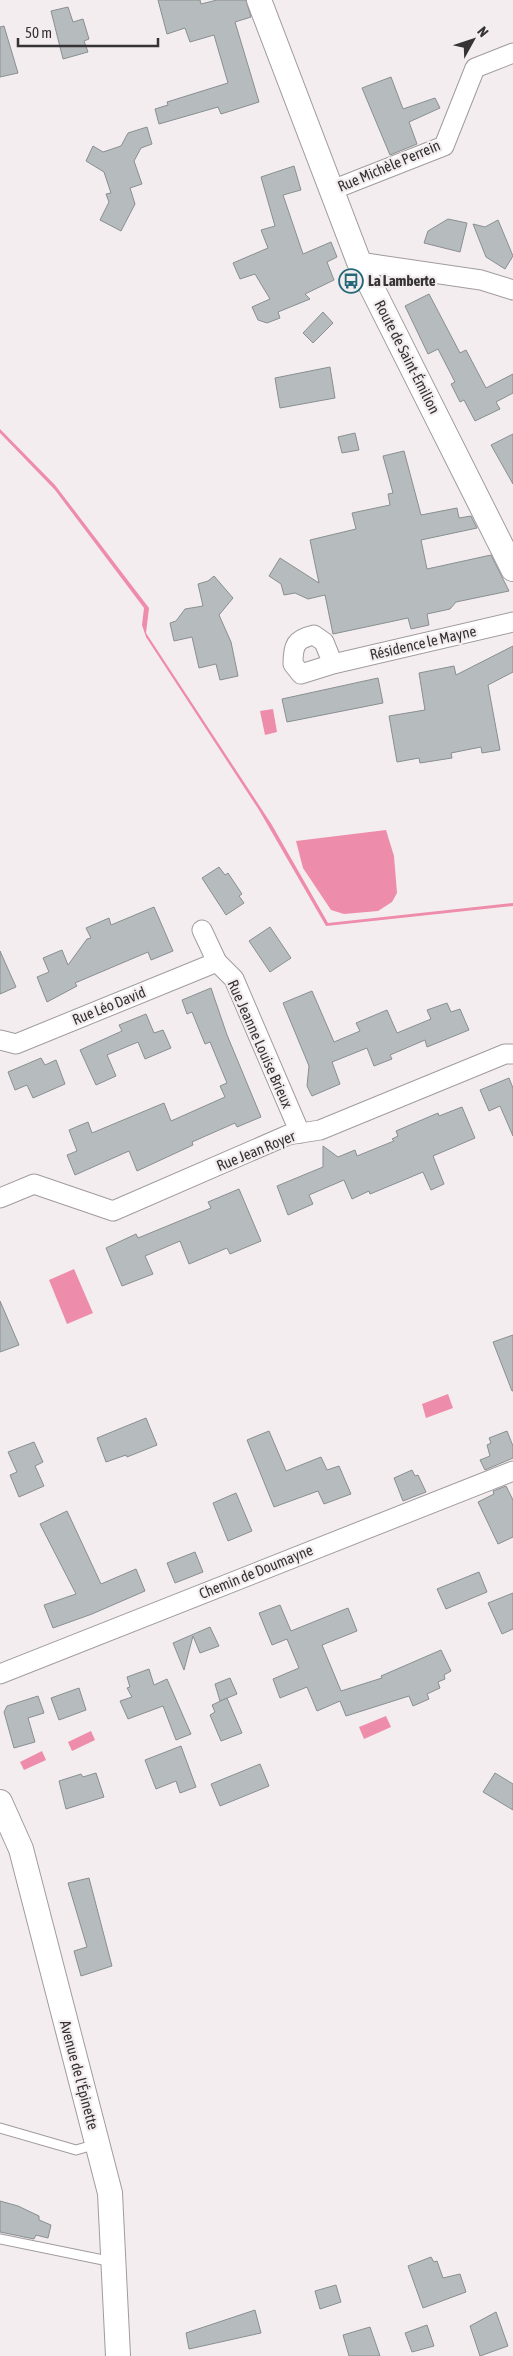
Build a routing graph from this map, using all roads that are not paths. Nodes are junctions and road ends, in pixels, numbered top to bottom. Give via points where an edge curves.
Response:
1 (259, 0) edge
2 (513, 54) edge
3 (332, 190) junction
4 (359, 262) junction
5 (513, 290) edge
6 (513, 570) edge
7 (513, 622) edge
8 (333, 664) dead end
9 (202, 930) dead end
10 (217, 962) junction
11 (0, 1040) edge
12 (513, 1054) edge
13 (300, 1133) junction
14 (0, 1198) edge
15 (513, 1471) edge
16 (0, 1674) edge
17 (0, 1802) edge
18 (0, 2128) edge
19 (97, 2144) junction
20 (0, 2239) edge
21 (113, 2262) junction
22 (118, 2356) edge

1 - 3 street, Route de Saint-Émilion
2 - 3 street, Rue Michèle Perrein via 475,68 444,146
3 - 4 street, Route de Saint-Émilion
4 - 5 street via 481,280
4 - 6 street, Route de Saint-Émilion
7 - 8 street, Résidence le Mayne
9 - 10 street, Rue Jeanne Louise Brieux
10 - 11 street, Rue Léo David via 16,1044
10 - 13 street, Rue Jeanne Louise Brieux via 234,979
12 - 13 street, Rue Jean Royer via 506,1054 320,1130
13 - 14 street, Rue Jean Royer via 288,1135 113,1212 34,1184
15 - 16 street, Chemin de Doumayne
17 - 19 street, Avenue de l'Épinette via 21,1849
18 - 19 lane via 76,2150
19 - 21 street, Avenue de l'Épinette via 110,2193
20 - 21 lane
21 - 22 street, Avenue de l'Épinette

